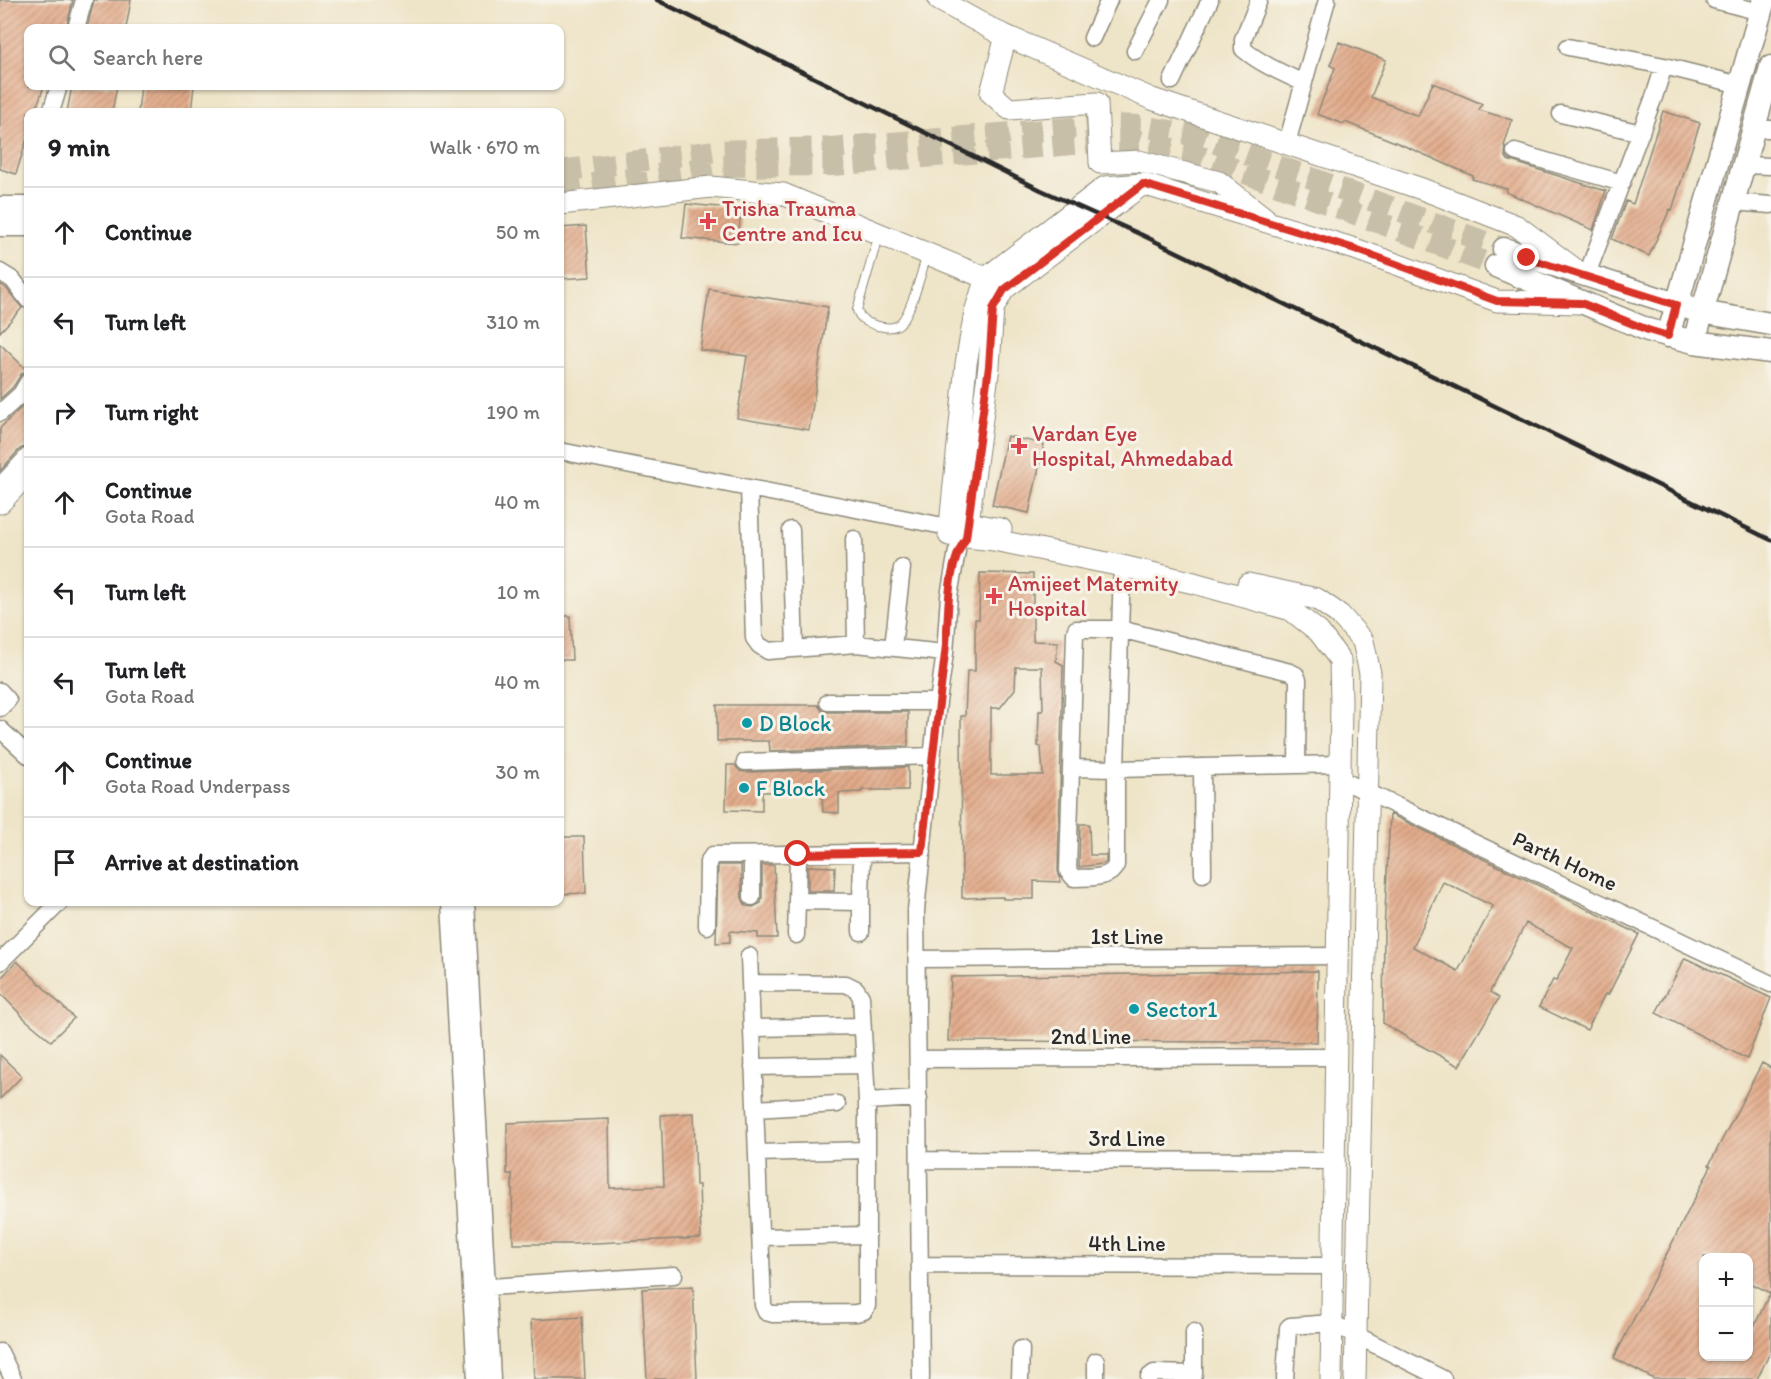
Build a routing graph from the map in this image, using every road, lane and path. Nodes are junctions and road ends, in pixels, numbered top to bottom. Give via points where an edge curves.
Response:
1 (84, 0) edge
2 (939, 0) edge
3 (1109, 0) edge
4 (1161, 0) edge
5 (1210, 0) edge
6 (1259, 0) edge
7 (1327, 0) edge
8 (1714, 0) edge
9 (1762, 6) edge
10 (77, 24) edge
11 (1006, 36) junction
12 (1092, 38) dead end
13 (1568, 47) dead end
14 (1135, 51) dead end
15 (1664, 66) junction
16 (1770, 75) edge
17 (1172, 81) dead end
18 (1304, 83) junction
19 (1740, 85) junction
20 (58, 90) edge
21 (52, 108) edge
22 (1561, 114) dead end
23 (1763, 129) edge
24 (1641, 133) junction
25 (1287, 143) junction
26 (1515, 152) dead end
27 (1743, 165) junction
28 (1771, 166) edge
29 (1622, 183) junction
30 (1143, 184) junction
31 (1732, 202) junction
32 (564, 204) edge
33 (1771, 205) edge
34 (0, 208) edge
35 (24, 208) edge
36 (24, 210) edge
37 (0, 225) edge
38 (1275, 225) junction
39 (879, 234) junction
40 (927, 254) junction
41 (0, 272) edge
42 (1586, 277) junction
43 (986, 278) junction
44 (1004, 290) junction
45 (24, 295) edge
46 (1581, 303) junction
47 (1676, 305) junction
48 (1701, 312) junction
49 (1771, 324) edge
50 (1668, 336) junction
51 (1694, 342) junction
52 (1771, 352) edge
53 (24, 389) edge
54 (0, 413) edge
55 (564, 452) edge
56 (24, 460) edge
57 (24, 477) edge
58 (0, 486) edge
59 (749, 488) junction
60 (0, 503) edge
61 (791, 530) dead end
62 (955, 532) junction
63 (854, 539) dead end
64 (1122, 566) junction
65 (902, 568) dead end
66 (1120, 629) junction
67 (856, 644) junction
68 (893, 647) junction
69 (795, 649) junction
70 (945, 653) junction
71 (0, 691) edge
72 (828, 702) dead end
73 (938, 702) junction
74 (0, 708) edge
75 (0, 729) edge
76 (24, 751) edge
77 (932, 756) junction
78 (745, 762) dead end
79 (1297, 765) junction
80 (1203, 767) junction
81 (1071, 768) junction
82 (1116, 769) junction
83 (1340, 771) junction
84 (1367, 792) junction
85 (922, 852) junction
86 (862, 853) junction
87 (798, 854) junction
88 (752, 855) junction
89 (1203, 874) dead end
90 (752, 897) dead end
91 (797, 901) junction
92 (861, 902) junction
93 (56, 906) edge
94 (450, 906) edge
95 (466, 906) edge
96 (708, 926) dead end
97 (861, 932) dead end
98 (796, 935) dead end
99 (749, 956) dead end
100 (1337, 956) junction
101 (917, 959) junction
102 (0, 963) edge
103 (750, 983) junction
104 (1771, 984) edge
105 (862, 1026) junction
106 (752, 1028) junction
107 (1336, 1057) junction
108 (918, 1059) junction
109 (865, 1065) junction
110 (753, 1066) junction
111 (919, 1098) junction
112 (867, 1101) junction
113 (837, 1104) dead end
114 (755, 1109) junction
115 (471, 1150) junction
116 (867, 1150) junction
117 (757, 1153) junction
118 (919, 1161) junction
119 (1335, 1161) junction
120 (867, 1235) junction
121 (760, 1237) junction
122 (920, 1265) junction
123 (1333, 1266) junction
124 (674, 1275) dead end
125 (479, 1288) junction
126 (1332, 1323) junction
127 (1194, 1332) dead end
128 (1356, 1335) junction
129 (1021, 1349) dead end
130 (0, 1352) edge
131 (1096, 1361) dead end
132 (1193, 1376) edge
133 (13, 1379) edge
134 (476, 1379) edge
135 (492, 1379) edge
136 (921, 1379) edge
137 (1020, 1379) edge
138 (1096, 1379) edge
139 (1149, 1379) edge
140 (1285, 1379) edge
141 (1331, 1379) edge
142 (1355, 1379) edge
143 (1443, 1379) edge

1 - 10 street
2 - 11 street
3 - 12 street
4 - 14 street
5 - 17 street
6 - 18 street via 1243,39 1243,49
7 - 18 street
8 - 9 street
9 - 19 main road
11 - 25 street via 1152,99
11 - 38 street via 992,93 1009,109 1097,103 1100,163 1139,160 1219,182
13 - 15 street
15 - 19 street
15 - 24 street
16 - 23 main road
18 - 25 street
19 - 47 main road
20 - 21 street
22 - 24 street
23 - 27 main road
24 - 29 street
25 - 42 street via 1517,226
26 - 29 street
27 - 28 street
27 - 31 main road
29 - 42 street
30 - 38 street
30 - 43 street via 1104,187
30 - 44 street
31 - 33 street
31 - 48 main road
32 - 39 street via 722,188 783,194
34 - 35 main road
36 - 37 main road
38 - 46 street via 1355,249 1497,301
39 - 40 street
39 - 40 lane via 857,310 868,324 888,328 905,319
40 - 43 street
41 - 45 street via 13,280
42 - 46 main road via 1500,258
42 - 47 main road
43 - 44 street
43 - 62 street via 975,312 966,364
44 - 62 street via 993,309 989,366
46 - 50 main road
47 - 48 main road
47 - 50 main road
48 - 49 main road
48 - 51 main road
50 - 51 main road
51 - 52 main road
53 - 54 street
55 - 59 street
56 - 58 street
57 - 60 street
59 - 62 street
59 - 69 street via 754,638 768,651
61 - 69 street
62 - 64 street
62 - 70 street
62 - 84 street via 1317,599 1340,615 1363,641 1370,673
63 - 67 street
64 - 66 street
64 - 83 street via 1291,610 1319,632 1340,660
65 - 68 street
66 - 79 street via 1296,675
66 - 81 street via 1077,629
66 - 82 street
67 - 68 street
67 - 69 street
68 - 70 street
70 - 73 street
71 - 74 street via 8,700
72 - 73 street
73 - 77 street
75 - 76 street
77 - 78 street
77 - 85 street
79 - 80 street
79 - 83 street
80 - 82 street
80 - 89 street
81 - 82 street
81 - 82 street via 1068,871 1074,878 1107,876 1116,865
83 - 84 street, Parth Home
83 - 100 street
84 - 104 street, Parth Home
84 - 128 street
85 - 86 street
85 - 101 street via 916,910
86 - 87 street
86 - 92 street
87 - 88 street
87 - 91 street
88 - 90 street
88 - 96 street via 710,858
91 - 92 street
91 - 98 street
92 - 97 street
93 - 102 street
94 - 115 street
95 - 115 street
99 - 103 street
100 - 101 street, 1st Line
100 - 107 street
101 - 108 street
103 - 105 street via 846,984 861,997
103 - 106 street
105 - 106 street
105 - 109 street
106 - 110 street
107 - 108 street, 2nd Line
107 - 119 street
108 - 111 street
109 - 110 street
109 - 112 street
110 - 114 street
111 - 112 street
111 - 118 street
112 - 116 street
113 - 114 street
114 - 117 street
115 - 125 street
116 - 117 street
116 - 120 street
117 - 121 street
118 - 119 street, 3rd Line
118 - 122 street
119 - 123 street
120 - 121 street
120 - 121 street via 867,1306 856,1313 766,1312
122 - 123 street, 4th Line
122 - 136 street
123 - 126 street
124 - 125 street
125 - 134 street
125 - 135 street
126 - 128 street
126 - 140 street via 1288,1328
126 - 141 street
127 - 132 street
128 - 142 street
128 - 143 street
129 - 137 street
130 - 133 street
131 - 138 street
132 - 139 street via 1154,1373

